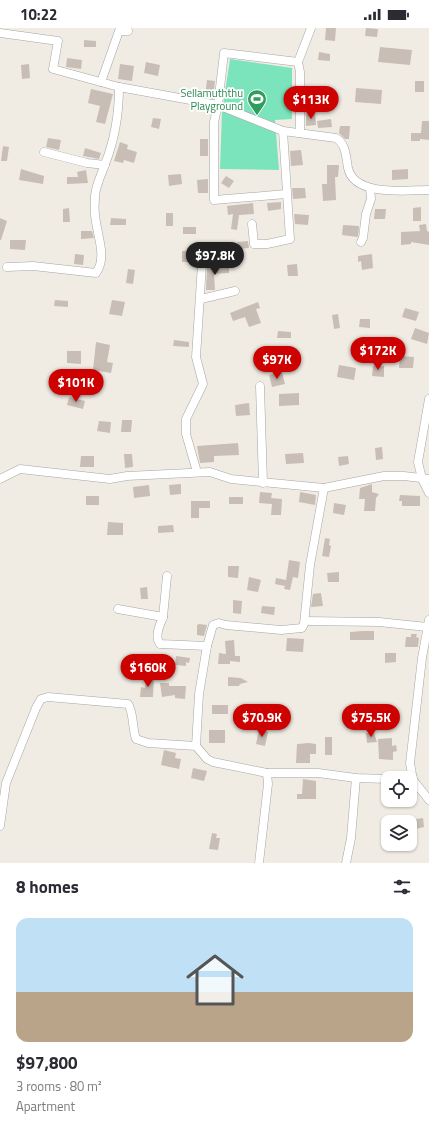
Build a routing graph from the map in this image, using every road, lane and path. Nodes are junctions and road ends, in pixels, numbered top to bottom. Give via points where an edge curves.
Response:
1 (311, 28) edge
2 (128, 31) dead end
3 (0, 33) edge
4 (298, 62) junction
5 (100, 82) junction
6 (119, 87) junction
7 (218, 105) junction
8 (283, 131) junction
9 (300, 133) junction
10 (44, 152) dead end
11 (105, 165) junction
12 (370, 188) junction
13 (429, 190) edge
14 (286, 194) junction
15 (252, 224) dead end
16 (361, 242) dead end
17 (202, 264) dead end
18 (7, 267) dead end
19 (235, 291) dead end
20 (201, 299) junction
21 (260, 386) dead end
22 (429, 399) edge
23 (197, 472) junction
24 (0, 479) edge
25 (425, 479) edge
26 (264, 483) junction
27 (324, 488) junction
28 (429, 493) edge
29 (167, 576) dead end
30 (118, 609) dead end
31 (163, 617) junction
32 (304, 621) junction
33 (428, 623) edge
34 (207, 646) junction
35 (196, 746) junction
36 (410, 771) edge
37 (267, 773) junction
38 (356, 778) junction
39 (381, 779) edge
40 (417, 787) edge
41 (429, 800) edge
42 (0, 826) edge
43 (259, 863) edge
44 (346, 863) edge

1 - 4 street
2 - 5 street via 119,31
3 - 5 street via 58,41 53,69
4 - 7 street via 224,53
4 - 9 street
5 - 6 street
6 - 7 street
6 - 11 street via 115,133
7 - 8 street
7 - 14 street via 214,122 214,200
8 - 9 street
8 - 14 street
9 - 12 street via 341,141 354,181
10 - 11 street
11 - 18 street via 96,186 95,214 101,252 100,267 96,273 33,266
12 - 13 street
12 - 16 street via 371,199 366,214 364,238
14 - 15 street via 290,239 254,244
17 - 20 street
19 - 20 street
20 - 23 street via 196,357 202,384 186,419 186,434
21 - 26 street
22 - 25 street via 418,462
23 - 24 street via 110,479 20,469
23 - 26 street via 210,472 231,479
25 - 27 street via 384,476
25 - 28 street
26 - 27 street
27 - 32 street via 310,566
29 - 31 street
30 - 31 street
31 - 34 street via 158,634 160,644
32 - 33 street
32 - 34 street via 302,628 281,630 216,623 211,630
33 - 36 street
34 - 35 street via 199,694
35 - 37 street via 213,762
35 - 42 street via 148,742 136,738 128,704 41,699 6,784
37 - 38 street via 318,773
37 - 43 street
38 - 39 street
38 - 44 street via 351,838
40 - 41 street

